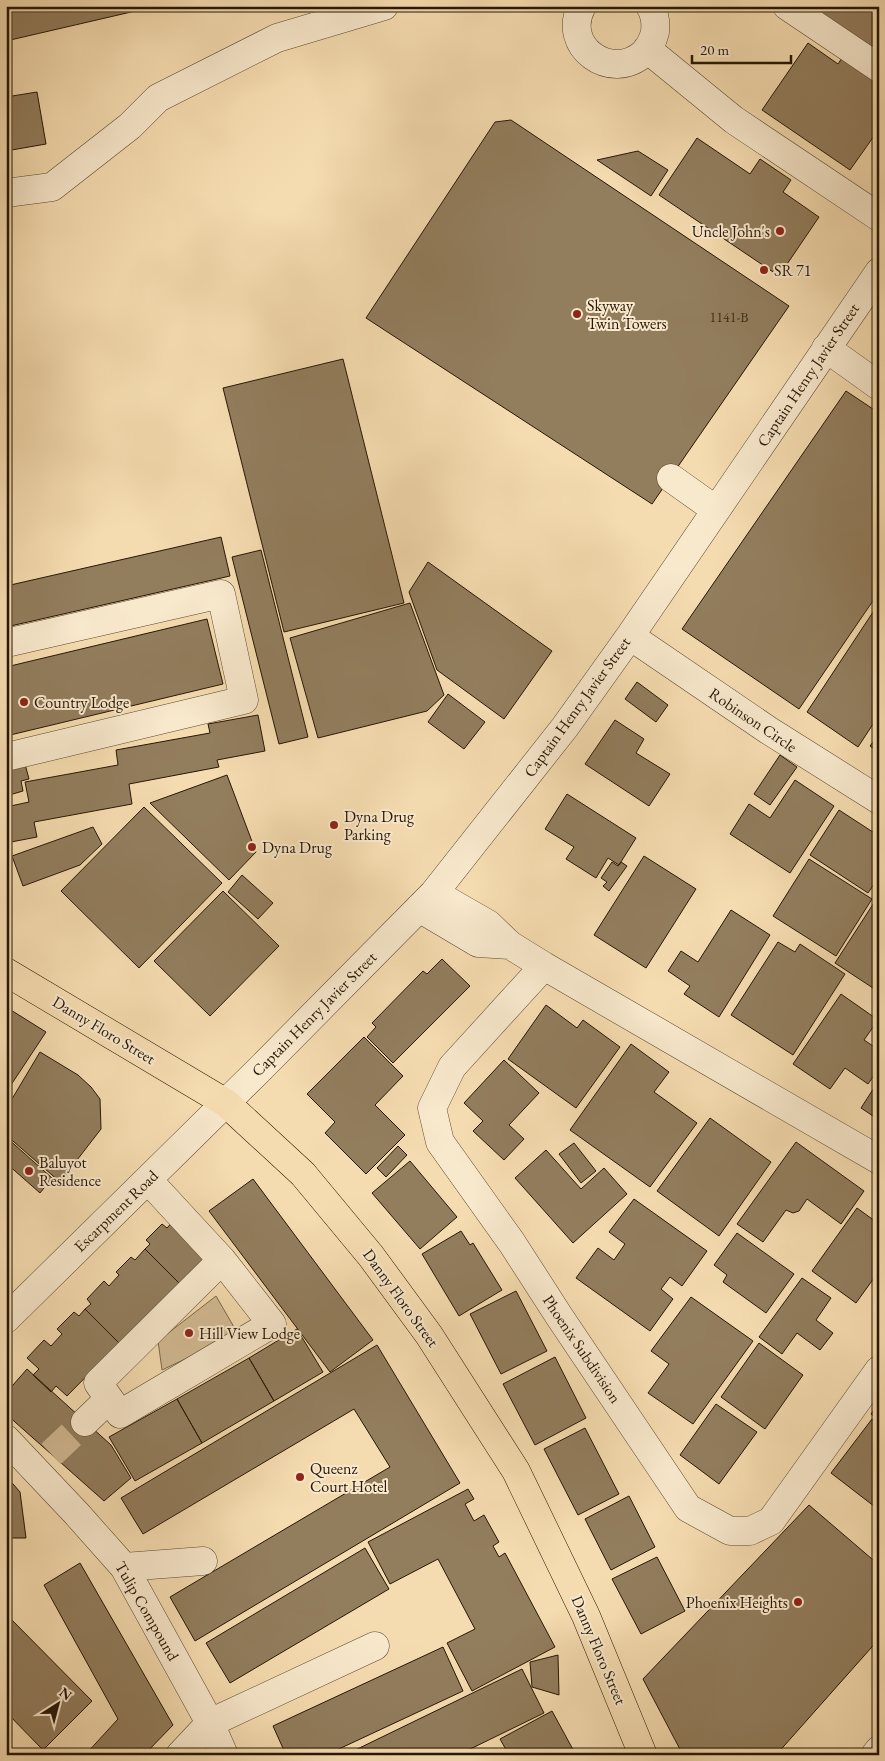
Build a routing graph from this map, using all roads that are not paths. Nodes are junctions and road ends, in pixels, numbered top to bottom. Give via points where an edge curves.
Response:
1 (384, 6) edge
2 (582, 6) edge
3 (650, 6) edge
4 (787, 6) edge
5 (647, 49) junction
6 (879, 68) edge
7 (6, 193) edge
8 (879, 217) edge
9 (879, 272) edge
10 (826, 348) junction
11 (879, 386) edge
12 (671, 478) dead end
13 (716, 510) junction
14 (630, 636) junction
15 (6, 644) edge
16 (6, 756) edge
17 (879, 800) edge
18 (427, 900) junction
19 (544, 966) junction
20 (6, 972) edge
21 (226, 1102) junction
22 (879, 1160) edge
23 (148, 1180) junction
24 (222, 1260) junction
25 (6, 1318) edge
26 (879, 1370) edge
27 (109, 1399) junction
28 (85, 1422) tunnel mouth
29 (6, 1439) edge
30 (203, 1561) dead end
31 (124, 1567) junction
32 (375, 1646) dead end
33 (210, 1723) junction
34 (879, 1750) edge
35 (180, 1755) edge
36 (224, 1755) edge
37 (643, 1755) edge
38 (875, 1755) edge

1 - 7 street via 276,38 158,98 130,126 52,187
2 - 5 street via 576,25 579,38 586,51 597,60 624,64 637,59
3 - 5 street via 656,24 654,38
4 - 6 street
5 - 8 street via 734,120
9 - 10 street, Captain Henry Javier Street
10 - 11 street
10 - 13 street, Captain Henry Javier Street
12 - 13 street
13 - 14 street, Captain Henry Javier Street
14 - 17 street, Robinson Circle via 768,730
14 - 18 street, Captain Henry Javier Street via 565,727
15 - 16 street via 221,594 244,700
18 - 19 street via 488,924 510,945
18 - 21 street, Captain Henry Javier Street
19 - 22 street
19 - 26 street, Phoenix Subdivision via 452,1067 432,1108 440,1142 512,1243 688,1508 730,1531 750,1531 771,1521
20 - 21 main road, Danny Floro Street
21 - 23 street, Escarpment Road
21 - 37 main road, Danny Floro Street via 303,1174 371,1256 434,1343 516,1471 586,1616
23 - 24 street
23 - 25 street, Escarpment Road
24 - 27 street via 98,1383
24 - 27 street via 272,1324 120,1414
27 - 28 street
29 - 31 street, Tulip Compound via 43,1462 76,1513
30 - 31 street
31 - 33 street, Tulip Compound
32 - 33 street
33 - 35 street
33 - 36 street, Tulip Compound
34 - 38 street

